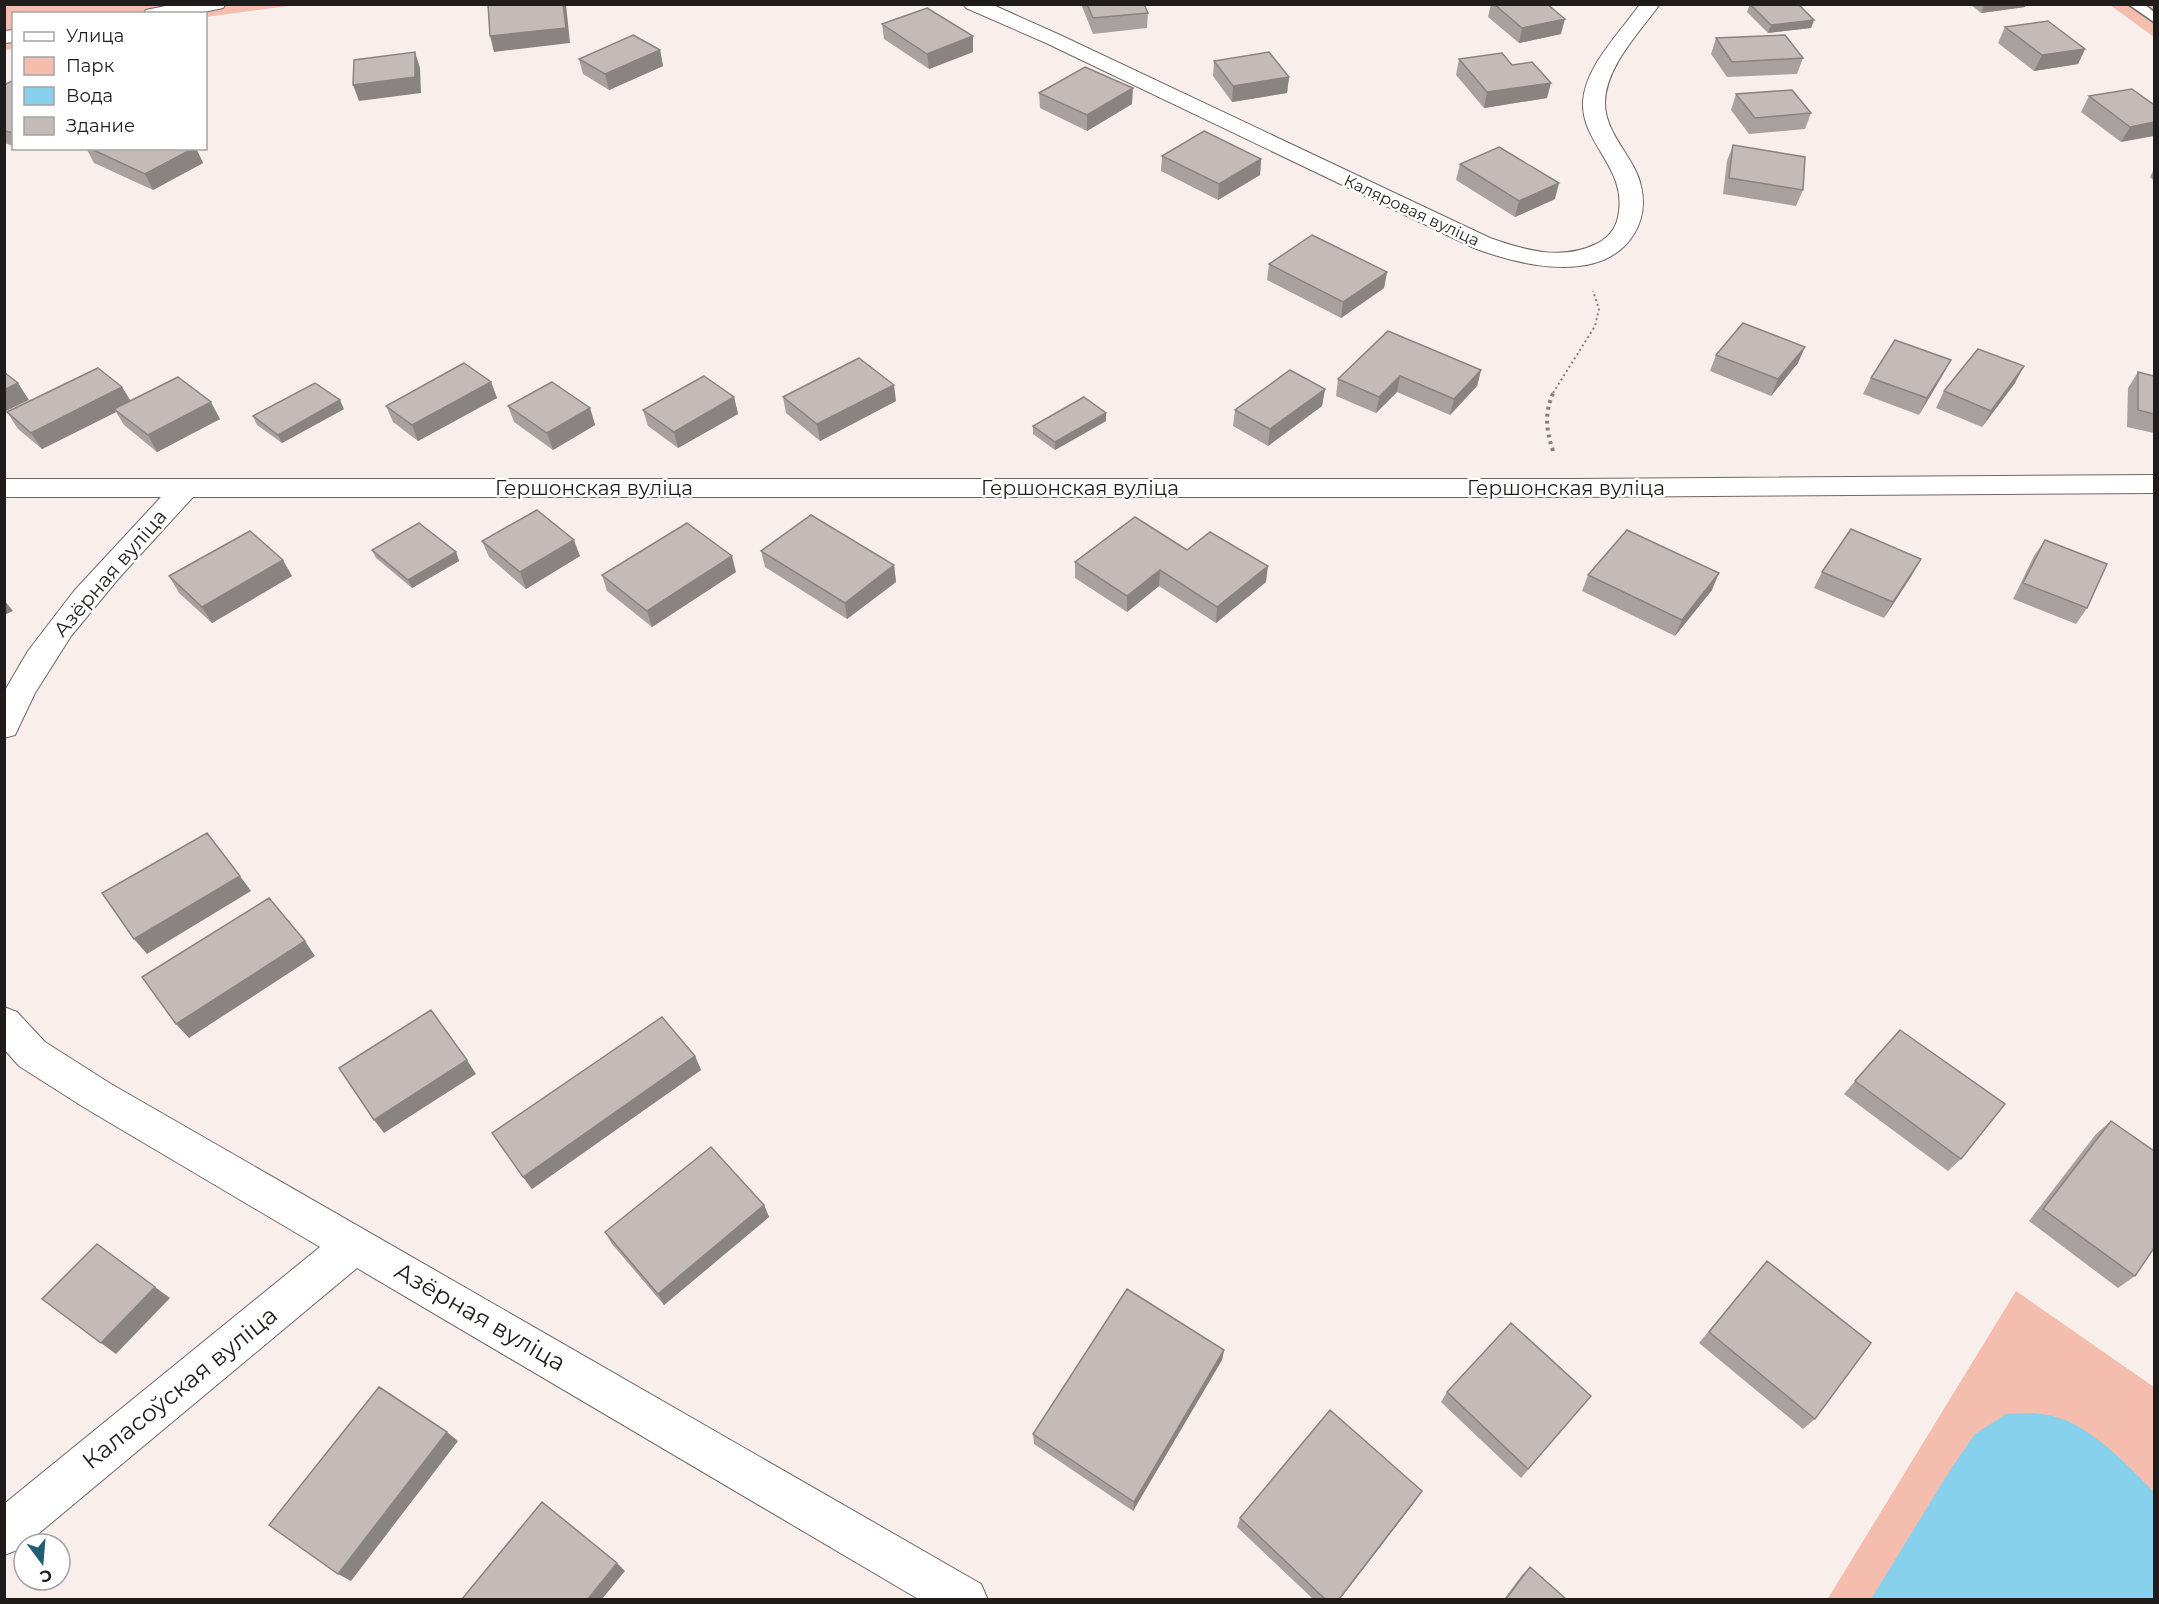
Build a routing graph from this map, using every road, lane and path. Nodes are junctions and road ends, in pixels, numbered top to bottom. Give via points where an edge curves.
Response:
1 (216, 4) edge
2 (972, 4) edge
3 (1650, 4) edge
4 (2134, 4) edge
5 (166, 12) edge
6 (2154, 18) edge
7 (1568, 260) junction
8 (2154, 484) edge
9 (4, 488) edge
10 (186, 488) junction
11 (1574, 488) junction
12 (4, 726) edge
13 (4, 1023) edge
14 (355, 1244) junction
15 (4, 1533) edge
16 (965, 1599) edge

1 - 5 street
2 - 7 street, Каляровая вуліца via 1463,235 1509,253
3 - 7 street, Каляровая вуліца via 1604,72 1596,87 1594,104 1629,185 1631,222 1622,237 1609,247
4 - 6 lane
7 - 11 path via 1598,298 1600,314 1594,330 1547,403 1543,423 1549,443
8 - 11 street, Гершонская вуліца
9 - 10 street, Гершонская вуліца
10 - 11 street, Гершонская вуліца
10 - 12 street, Азёрная вуліца via 79,603 44,649
13 - 14 street, Азёрная вуліца via 32,1054 98,1096
14 - 15 street, Каласоўская вуліца
14 - 16 street, Азёрная вуліца

